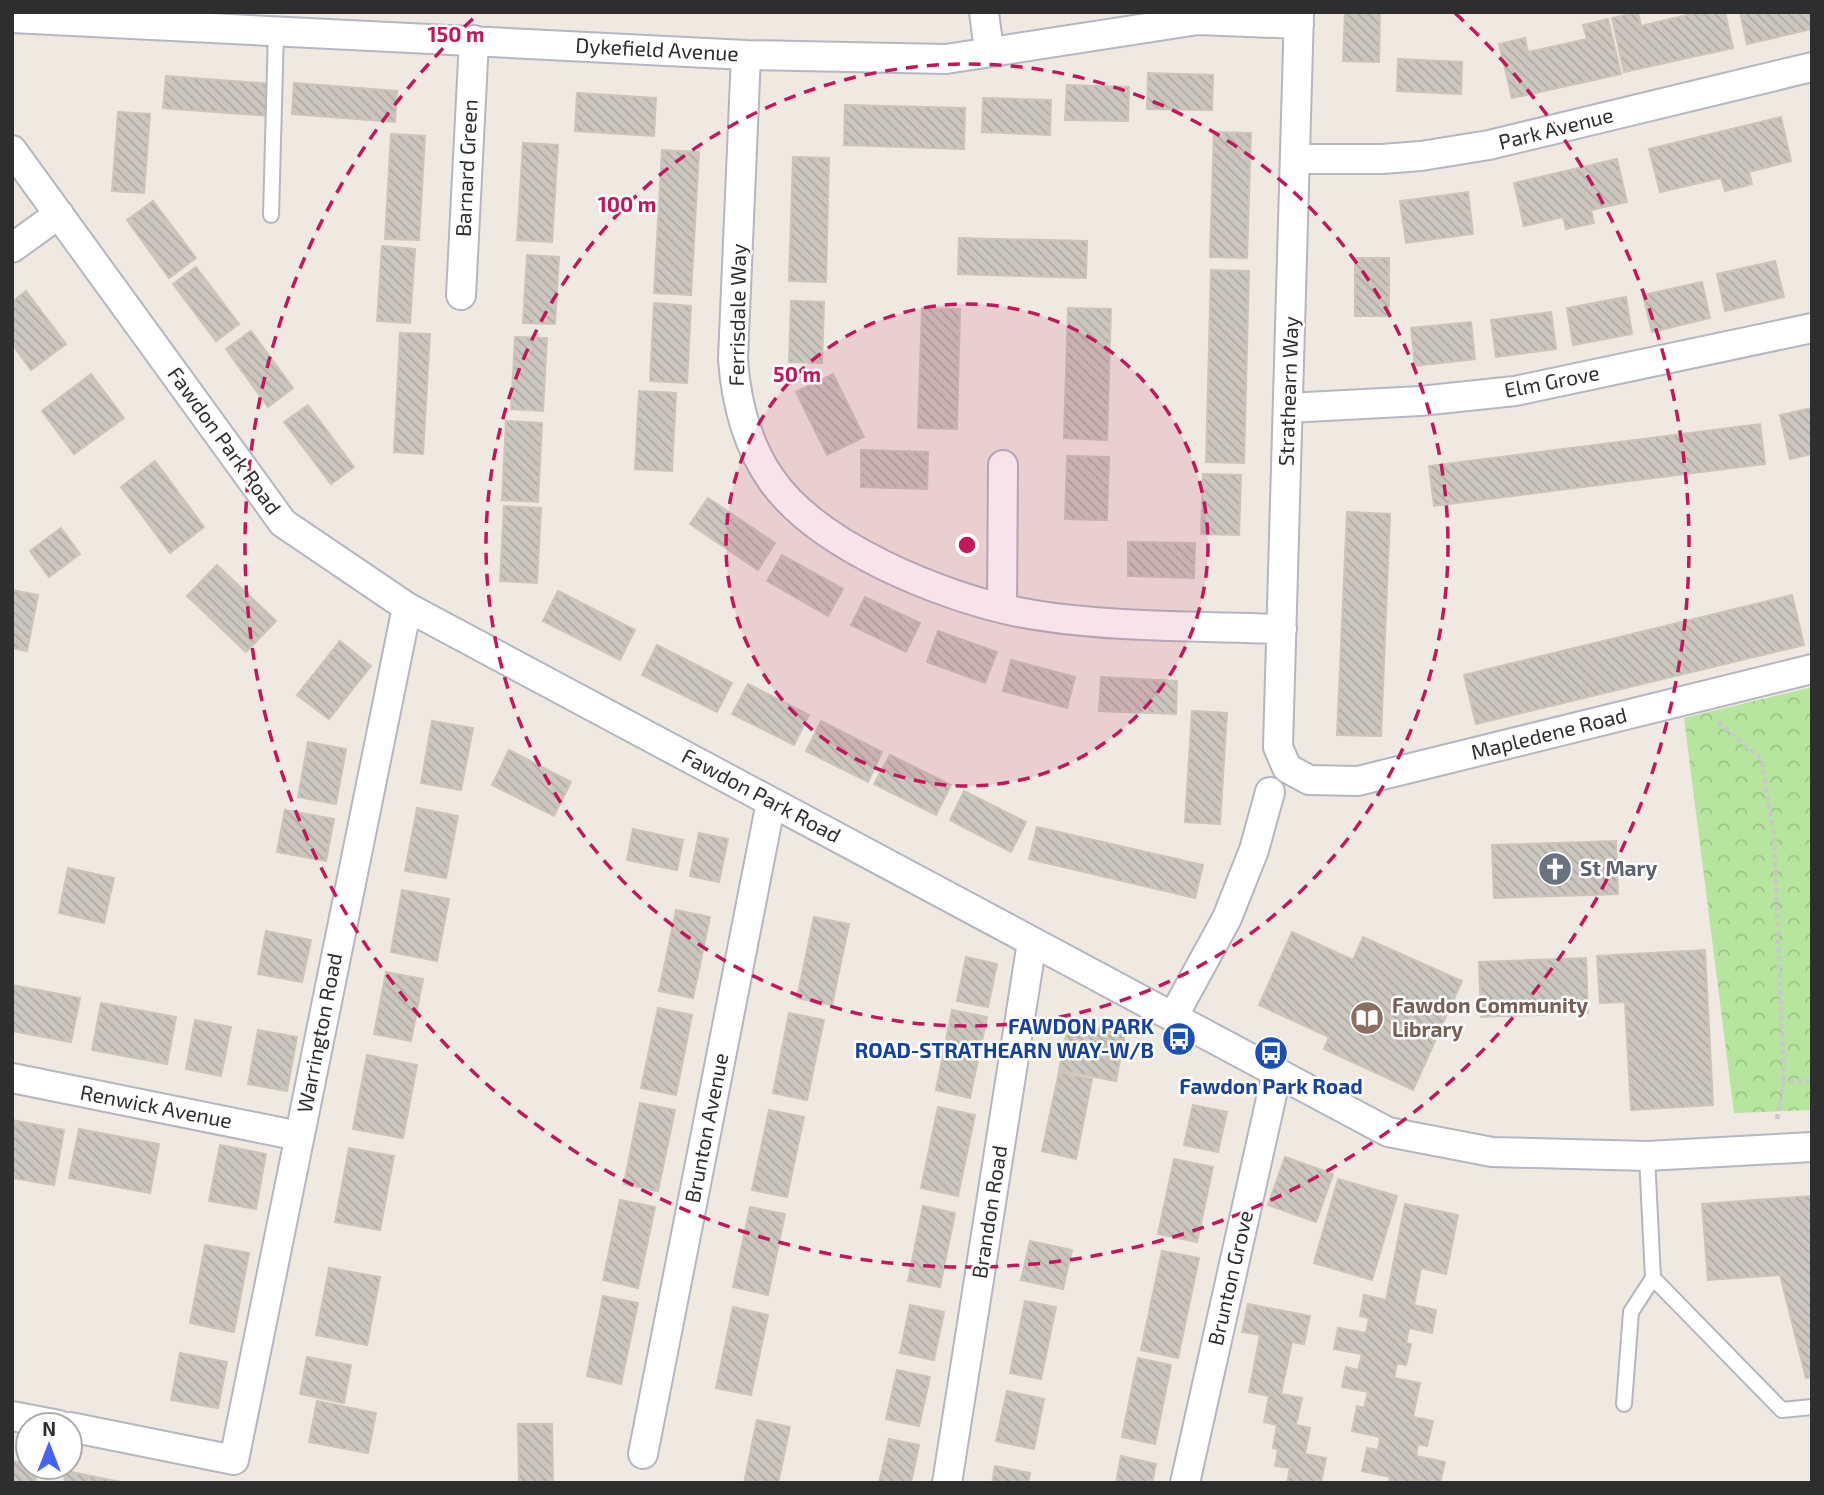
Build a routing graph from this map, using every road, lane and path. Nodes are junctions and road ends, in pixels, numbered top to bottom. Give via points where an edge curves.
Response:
1 (984, 12) edge
2 (12, 18) edge
3 (1299, 18) edge
4 (276, 31) junction
5 (474, 40) junction
6 (989, 52) junction
7 (746, 55) junction
8 (1812, 66) edge
9 (12, 150) edge
10 (1295, 159) junction
11 (60, 214) junction
12 (271, 215) dead end
13 (12, 248) edge
14 (461, 295) dead end
15 (1812, 328) edge
16 (1288, 408) junction
17 (1003, 465) dead end
18 (407, 607) junction
19 (1002, 608) junction
20 (1282, 629) junction
21 (1812, 669) edge
22 (1691, 698) junction
23 (1287, 768) joint
24 (1270, 792) dead end
25 (771, 802) junction
26 (1032, 942) junction
27 (1173, 1017) junction
28 (1278, 1072) junction
29 (12, 1078) edge
30 (1812, 1080) edge
31 (1784, 1082) junction
32 (299, 1136) junction
33 (1812, 1147) edge
34 (1771, 1148) junction
35 (1647, 1156) junction
36 (1653, 1278) junction
37 (1624, 1405) dead end
38 (1812, 1407) edge
39 (84, 1430) edge
40 (643, 1454) dead end
41 (947, 1483) edge
42 (1185, 1483) edge

1 - 6 street
2 - 4 street, Dykefield Avenue
3 - 6 street, Dykefield Avenue via 1198,20
3 - 10 street, Strathearn Way
4 - 5 street, Dykefield Avenue
4 - 12 lane
5 - 7 street, Dykefield Avenue
5 - 14 street, Barnard Green
6 - 7 street, Dykefield Avenue via 946,59
7 - 19 street, Ferrisdale Way via 733,359 735,390 757,455 771,480 796,508 824,530 903,574
8 - 10 street, Park Avenue via 1489,145 1381,159
9 - 11 street, Fawdon Park Road
10 - 16 street, Strathearn Way
11 - 13 street
11 - 18 street, Fawdon Park Road via 283,523
15 - 16 street, Elm Grove via 1516,391
16 - 20 street, Strathearn Way
17 - 19 street
18 - 25 street, Fawdon Park Road
18 - 32 street, Warrington Road
19 - 20 street, Ferrisdale Way via 1085,620
20 - 23 street, Strathearn Way via 1278,747
21 - 22 street, Mapledene Road
22 - 23 street, Mapledene Road via 1358,781 1308,780
22 - 31 path via 1760,759 1774,836
24 - 27 street via 1227,919
25 - 26 street, Fawdon Park Road
25 - 40 street, Brunton Avenue
26 - 27 street, Fawdon Park Road
26 - 41 street, Brandon Road
27 - 28 street, Fawdon Park Road
28 - 35 street, Fawdon Park Road via 1388,1132 1492,1152
28 - 42 street, Brunton Grove
29 - 32 street, Renwick Avenue
30 - 31 path
31 - 34 path
32 - 39 street, Warrington Road via 234,1460
33 - 34 street, Fawdon Park Road
34 - 35 street, Fawdon Park Road
35 - 36 lane
36 - 37 lane via 1631,1312
36 - 38 lane via 1782,1410

